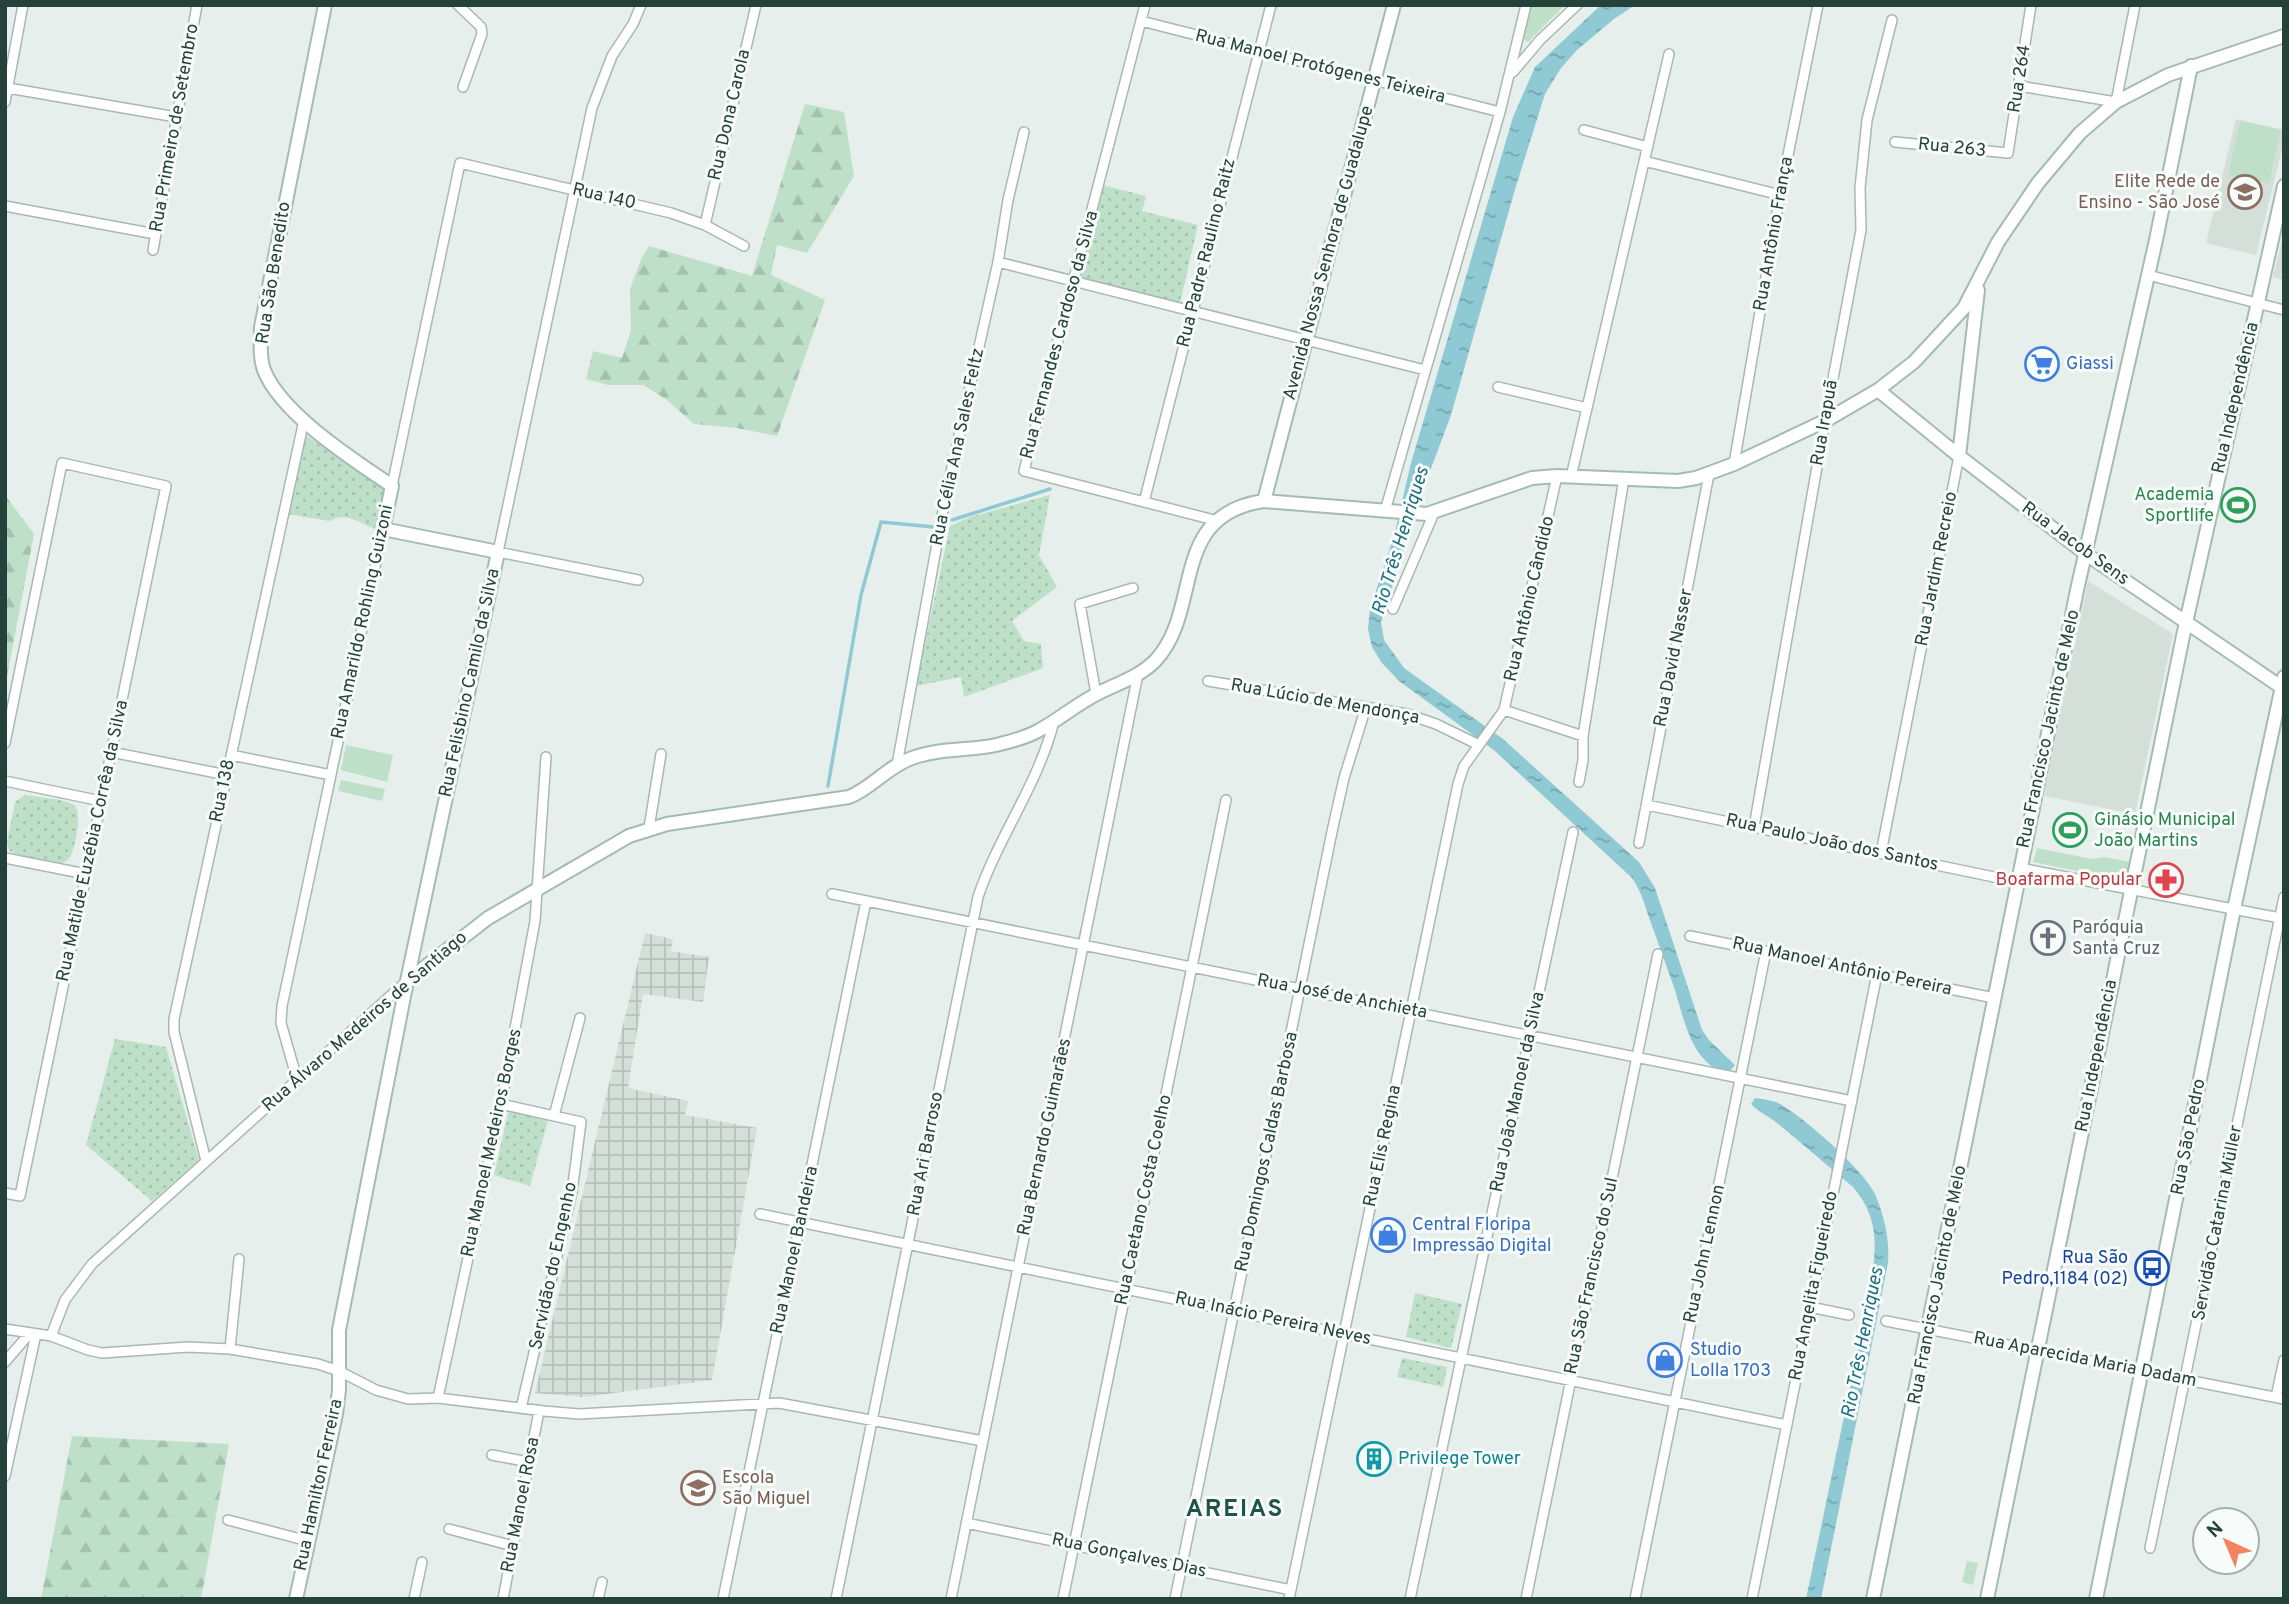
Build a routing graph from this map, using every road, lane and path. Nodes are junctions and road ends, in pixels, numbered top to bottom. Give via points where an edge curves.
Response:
1 (23, 5) edge
2 (197, 5) edge
3 (325, 5) edge
4 (458, 5) edge
5 (641, 5) edge
6 (756, 5) edge
7 (1145, 5) edge
8 (1271, 5) edge
9 (1394, 5) edge
10 (1526, 5) edge
11 (1577, 5) edge
12 (1818, 5) edge
13 (2031, 5) edge
14 (2135, 5) edge
15 (1892, 20) dead end
16 (1141, 21) junction
17 (2284, 36) edge
18 (1259, 51) junction
19 (1668, 54) dead end
20 (2191, 66) junction
21 (1510, 76) junction
22 (1374, 80) junction
23 (2019, 86) junction
24 (463, 87) dead end
25 (8, 88) junction
26 (5, 102) edge
27 (2116, 102) junction
28 (1500, 112) junction
29 (176, 117) junction
30 (1584, 130) dead end
31 (1024, 132) dead end
32 (1895, 142) dead end
33 (1648, 147) junction
34 (2008, 153) joint
35 (1644, 160) junction
36 (460, 163) joint
37 (2284, 186) edge
38 (575, 191) junction
39 (1780, 195) junction
40 (5, 206) edge
41 (705, 225) junction
42 (155, 234) junction
43 (744, 246) dead end
44 (153, 250) dead end
45 (998, 262) junction
46 (2148, 275) junction
47 (1073, 281) junction
48 (1979, 282) junction
49 (2258, 303) junction
50 (2284, 310) edge
51 (1192, 311) junction
52 (1306, 340) junction
53 (1425, 370) junction
54 (1498, 387) dead end
55 (1878, 390) junction
56 (1587, 408) junction
57 (304, 420) junction
58 (1825, 421) junction
59 (1959, 456) junction
60 (1734, 464) junction
61 (1709, 474) junction
62 (1557, 476) junction
63 (1571, 477) junction
64 (1624, 478) junction
65 (392, 486) junction
66 (1264, 501) junction
67 (1144, 502) junction
68 (1389, 511) junction
69 (1434, 513) junction
70 (1218, 521) junction
71 (383, 529) junction
72 (498, 552) junction
73 (2085, 554) junction
74 (638, 580) dead end
75 (1133, 588) dead end
76 (1393, 609) dead end
77 (2185, 623) junction
78 (1139, 674) junction
79 (1208, 681) dead end
80 (2283, 684) edge
81 (1096, 694) junction
82 (1366, 707) junction
83 (1504, 710) junction
84 (1054, 721) junction
85 (1583, 736) junction
86 (5, 743) edge
87 (1481, 743) junction
88 (111, 752) junction
89 (661, 754) dead end
90 (231, 755) junction
91 (546, 757) dead end
92 (897, 765) junction
93 (227, 775) junction
94 (331, 775) junction
95 (5, 781) edge
96 (1579, 782) dead end
97 (1226, 800) dead end
98 (101, 801) junction
99 (1647, 805) junction
100 (1754, 827) junction
101 (649, 828) junction
102 (1573, 832) dead end
103 (1640, 843) dead end
104 (1881, 853) junction
105 (5, 858) edge
106 (2020, 868) junction
107 (86, 874) junction
108 (2018, 882) junction
109 (539, 887) junction
110 (2130, 889) junction
111 (832, 894) dead end
112 (2284, 897) edge
113 (866, 901) junction
114 (2234, 909) junction
115 (2280, 918) junction
116 (972, 922) junction
117 (1690, 936) dead end
118 (1084, 945) junction
119 (1766, 951) junction
120 (1658, 954) dead end
121 (1192, 967) junction
122 (1877, 974) junction
123 (407, 981) junction
124 (1301, 989) junction
125 (1994, 998) junction
126 (1411, 1011) junction
127 (580, 1018) dead end
128 (1530, 1035) junction
129 (1637, 1058) junction
130 (298, 1079) junction
131 (1741, 1079) junction
132 (1852, 1101) junction
133 (501, 1104) junction
134 (554, 1116) junction
135 (206, 1161) junction
136 (5, 1193) edge
137 (760, 1214) dead end
138 (801, 1222) junction
139 (908, 1244) junction
140 (239, 1259) dead end
141 (1018, 1267) junction
142 (1126, 1289) junction
143 (1810, 1307) junction
144 (1233, 1311) junction
145 (1849, 1315) dead end
146 (1886, 1321) dead end
147 (5, 1329) edge
148 (1929, 1329) junction
149 (33, 1333) junction
150 (1344, 1334) junction
151 (51, 1336) junction
152 (230, 1349) junction
153 (2037, 1351) junction
154 (1461, 1358) junction
155 (2284, 1360) edge
156 (5, 1362) edge
157 (339, 1371) junction
158 (2142, 1371) junction
159 (2186, 1380) junction
160 (1571, 1381) junction
161 (438, 1398) junction
162 (2280, 1398) edge
163 (764, 1402) junction
164 (1675, 1402) junction
165 (521, 1408) junction
166 (539, 1411) junction
167 (872, 1421) junction
168 (1787, 1425) junction
169 (983, 1441) junction
170 (492, 1455) dead end
171 (529, 1462) junction
172 (5, 1476) edge
173 (228, 1520) dead end
174 (966, 1523) junction
175 (449, 1529) dead end
176 (308, 1541) junction
177 (1074, 1545) junction
178 (513, 1546) junction
179 (2150, 1548) dead end
180 (422, 1562) dead end
181 (1181, 1567) junction
182 (602, 1582) dead end
183 (1290, 1594) edge
184 (296, 1599) edge
185 (414, 1599) edge
186 (503, 1599) edge
187 (598, 1599) edge
188 (723, 1599) edge
189 (836, 1599) edge
190 (951, 1599) edge
191 (1063, 1599) edge
192 (1175, 1599) edge
193 (1410, 1599) edge
194 (1526, 1599) edge
195 (1635, 1599) edge
196 (1752, 1599) edge
197 (1874, 1599) edge
198 (1987, 1599) edge
199 (2096, 1599) edge

1 - 25 street
2 - 29 street, Rua Primeiro de Setembro
3 - 57 street, Rua São Benedito via 261,327 265,372
4 - 24 street via 481,27
5 - 38 street, Rua Felisbino Camilo da Silva via 597,88
6 - 41 street, Rua Dona Carola
7 - 16 street, Rua Fernandes Cardoso da Silva
8 - 18 street, Rua Padre Raulino Raitz
9 - 22 street, Avenida Nossa Senhora de Guadalupe
10 - 21 street
11 - 21 street
12 - 39 street, Rua Antônio França
13 - 23 street, Rua 264
14 - 27 street
15 - 58 street, Rua Irapuã via 1867,120 1861,230
16 - 18 street, Rua Manoel Protógenes Teixeira
16 - 47 street, Rua Fernandes Cardoso da Silva
17 - 20 street, Rua Álvaro Medeiros de Santiago
18 - 22 street, Rua Manoel Protógenes Teixeira
18 - 51 street, Rua Padre Raulino Raitz
19 - 33 street
20 - 27 street, Rua Álvaro Medeiros de Santiago
20 - 46 street, Rua Francisco Jacinto de Melo
21 - 28 street
22 - 28 street, Rua Manoel Protógenes Teixeira
22 - 52 street, Avenida Nossa Senhora de Guadalupe
23 - 27 street
23 - 34 street, Rua 264
25 - 26 street
25 - 29 street
27 - 48 street, Rua Álvaro Medeiros de Santiago via 2080,133 2038,183 1998,242
28 - 53 street
29 - 42 street, Rua Primeiro de Setembro
30 - 33 street
31 - 45 street, Rua Célia Ana Sales Feltz
32 - 34 street, Rua 263
33 - 35 street
35 - 39 street
35 - 56 street
36 - 38 street, Rua 140
36 - 65 street, Rua Amarildo Rohling Guizoni
37 - 49 street, Rua Independência
38 - 41 street, Rua 140
38 - 72 street, Rua Felisbino Camilo da Silva
39 - 60 street, Rua Antônio França
40 - 42 street
41 - 43 street, Rua 140
42 - 44 street, Rua Primeiro de Setembro
45 - 47 street
45 - 92 street, Rua Célia Ana Sales Feltz via 946,494
46 - 49 street
46 - 73 street, Rua Francisco Jacinto de Melo
47 - 51 street
47 - 67 street, Rua Fernandes Cardoso da Silva via 1024,471
48 - 55 street, Rua Álvaro Medeiros de Santiago via 1948,328
48 - 59 street, Rua Jardim Recreio
49 - 50 street
49 - 77 street, Rua Independência
51 - 52 street
51 - 67 street, Rua Padre Raulino Raitz
52 - 53 street
52 - 66 street, Avenida Nossa Senhora de Guadalupe
53 - 68 street
54 - 56 street
55 - 58 street, Rua Álvaro Medeiros de Santiago
55 - 59 street, Rua Jacob Sens
56 - 63 street
57 - 65 street, Rua São Benedito
57 - 90 street, Rua 138
58 - 60 street, Rua Álvaro Medeiros de Santiago
58 - 100 street, Rua Irapuã
59 - 73 street, Rua Jacob Sens
59 - 104 street, Rua Jardim Recreio
60 - 61 street, Rua Álvaro Medeiros de Santiago
61 - 64 street, Rua Álvaro Medeiros de Santiago via 1678,481
61 - 99 street, Rua David Nasser
62 - 63 street, Rua Álvaro Medeiros de Santiago
62 - 69 street, Rua Álvaro Medeiros de Santiago via 1523,480
62 - 83 street, Rua Antônio Cândido
63 - 64 street, Rua Álvaro Medeiros de Santiago
64 - 85 street
65 - 71 street, Rua Amarildo Rohling Guizoni
66 - 68 street, Rua Álvaro Medeiros de Santiago
66 - 70 street, Rua Álvaro Medeiros de Santiago
67 - 70 street, Rua Fernandes Cardoso da Silva
68 - 69 street, Rua Álvaro Medeiros de Santiago
69 - 76 street
70 - 78 street, Rua Álvaro Medeiros de Santiago via 1196,551 1167,644
71 - 72 street
71 - 94 street, Rua Amarildo Rohling Guizoni
72 - 74 street
72 - 123 street, Rua Felisbino Camilo da Silva
73 - 77 street, Rua Jacob Sens
73 - 106 street, Rua Francisco Jacinto de Melo
75 - 81 street via 1080,604
77 - 80 street, Rua Jacob Sens
77 - 110 street, Rua Independência
78 - 81 street, Rua Álvaro Medeiros de Santiago
78 - 118 street, Rua Bernardo Guimarães
79 - 82 street, Rua Lúcio de Mendonça
80 - 114 street, Rua São Pedro
81 - 84 street, Rua Álvaro Medeiros de Santiago
82 - 87 street, Rua Lúcio de Mendonça via 1422,718
82 - 124 street, Rua Domingos Caldas Barbosa via 1336,815
83 - 85 street
83 - 87 street, Rua Antônio Cândido
84 - 92 street, Rua Álvaro Medeiros de Santiago via 1030,735 928,753
84 - 116 street, Rua Ari Barroso via 988,868
85 - 96 street
86 - 88 street, Rua Matilde Euzébia Corrêa da Silva via 62,463 166,486
87 - 126 street, Rua Elis Regina via 1464,766 1458,785
88 - 93 street
88 - 98 street, Rua Matilde Euzébia Corrêa da Silva
89 - 101 street
90 - 93 street, Rua 138
90 - 94 street
91 - 109 street, Rua Manoel Medeiros Borges
92 - 101 street, Rua Álvaro Medeiros de Santiago via 849,796
93 - 135 street, Rua 138 via 174,1018
94 - 130 street, Rua Amarildo Rohling Guizoni via 281,1017
95 - 98 street
97 - 121 street, Rua Caetano Costa Coelho
98 - 107 street, Rua Matilde Euzébia Corrêa da Silva
99 - 100 street, Rua Paulo João dos Santos
99 - 103 street, Rua David Nasser
100 - 104 street, Rua Paulo João dos Santos
101 - 109 street, Rua Álvaro Medeiros de Santiago via 615,842
102 - 128 street, Rua João Manoel da Silva
104 - 108 street, Rua Paulo João dos Santos
105 - 107 street
106 - 108 street, Rua Francisco Jacinto de Melo
106 - 110 street
107 - 136 street, Rua Matilde Euzébia Corrêa da Silva via 20,1196
108 - 125 street, Rua Francisco Jacinto de Melo
109 - 123 street, Rua Álvaro Medeiros de Santiago via 468,932
109 - 133 street, Rua Manoel Medeiros Borges
110 - 114 street
110 - 153 street, Rua Independência
111 - 113 street, Rua José de Anchieta
112 - 115 street, Servidão Catarina Müller
113 - 116 street, Rua José de Anchieta
113 - 138 street, Rua Manoel Bandeira
114 - 115 street
114 - 158 street, Rua São Pedro
115 - 159 street, Servidão Catarina Müller
116 - 118 street, Rua José de Anchieta
116 - 139 street, Rua Ari Barroso
117 - 119 street, Rua Manoel Antônio Pereira
118 - 121 street, Rua José de Anchieta
118 - 141 street, Rua Bernardo Guimarães
119 - 122 street, Rua Manoel Antônio Pereira
119 - 131 street, Rua John Lennon
120 - 129 street, Rua São Francisco do Sul
121 - 124 street, Rua José de Anchieta
121 - 142 street, Rua Caetano Costa Coelho
122 - 125 street, Rua Manoel Antônio Pereira
122 - 132 street, Rua Angelita Figueiredo
123 - 130 street, Rua Álvaro Medeiros de Santiago
123 - 157 street, Rua Felisbino Camilo da Silva via 339,1330
124 - 126 street, Rua José de Anchieta
124 - 144 street, Rua Domingos Caldas Barbosa
125 - 148 street, Rua Francisco Jacinto de Melo
126 - 128 street, Rua José de Anchieta
126 - 150 street, Rua Elis Regina
127 - 134 street
128 - 129 street, Rua José de Anchieta
128 - 154 street, Rua João Manoel da Silva
129 - 131 street, Rua José de Anchieta
129 - 160 street, Rua São Francisco do Sul
130 - 135 street, Rua Álvaro Medeiros de Santiago
131 - 132 street, Rua José de Anchieta
131 - 164 street, Rua John Lennon
132 - 143 street, Rua Angelita Figueiredo
133 - 134 street
133 - 161 street, Rua Manoel Medeiros Borges
134 - 165 street, Servidão do Engenho via 581,1122 572,1192
135 - 151 street, Rua Álvaro Medeiros de Santiago via 79,1279
137 - 138 street, Rua Inácio Pereira Neves
138 - 139 street, Rua Inácio Pereira Neves
138 - 163 street, Rua Manoel Bandeira
139 - 141 street, Rua Inácio Pereira Neves
139 - 167 street, Rua Ari Barroso
140 - 152 street
141 - 142 street, Rua Inácio Pereira Neves
141 - 169 street, Rua Bernardo Guimarães
142 - 144 street, Rua Inácio Pereira Neves
142 - 177 street, Rua Caetano Costa Coelho
143 - 145 street
143 - 168 street, Rua Angelita Figueiredo
144 - 150 street, Rua Inácio Pereira Neves
144 - 181 street, Rua Domingos Caldas Barbosa
146 - 148 street, Rua Aparecida Maria Dadam
147 - 149 street
148 - 153 street, Rua Aparecida Maria Dadam
148 - 197 street, Rua Francisco Jacinto de Melo
149 - 151 street
149 - 156 street
149 - 172 street
150 - 154 street, Rua Inácio Pereira Neves
150 - 183 street, Rua Elis Regina
151 - 152 street via 102,1353
152 - 157 street
153 - 158 street, Rua Aparecida Maria Dadam
153 - 198 street, Rua Independência
154 - 160 street, Rua Inácio Pereira Neves
154 - 193 street, Rua João Manoel da Silva
155 - 162 street
157 - 161 street via 391,1395
157 - 176 street, Rua Hamilton Ferreira via 335,1414
158 - 159 street, Rua Aparecida Maria Dadam
158 - 199 street, Rua São Pedro
159 - 162 street, Rua Aparecida Maria Dadam
159 - 179 street, Servidão Catarina Müller
160 - 164 street, Rua Inácio Pereira Neves
160 - 194 street, Rua São Francisco do Sul
161 - 165 street
163 - 166 street via 579,1414
163 - 167 street
163 - 188 street, Rua Manoel Bandeira
164 - 168 street, Rua Inácio Pereira Neves
164 - 195 street, Rua John Lennon
165 - 166 street
166 - 171 street, Rua Manoel Rosa
167 - 169 street
167 - 189 street, Rua Ari Barroso
168 - 196 street, Rua Angelita Figueiredo
169 - 174 street, Rua Bernardo Guimarães
170 - 171 street
171 - 178 street, Rua Manoel Rosa
173 - 176 street
174 - 177 street, Rua Gonçalves Dias
174 - 190 street, Rua Bernardo Guimarães
175 - 178 street
176 - 184 street, Rua Hamilton Ferreira
177 - 181 street, Rua Gonçalves Dias
177 - 191 street, Rua Caetano Costa Coelho
178 - 186 street, Rua Manoel Rosa
180 - 185 street
181 - 183 street, Rua Gonçalves Dias
181 - 192 street, Rua Domingos Caldas Barbosa
182 - 187 street

